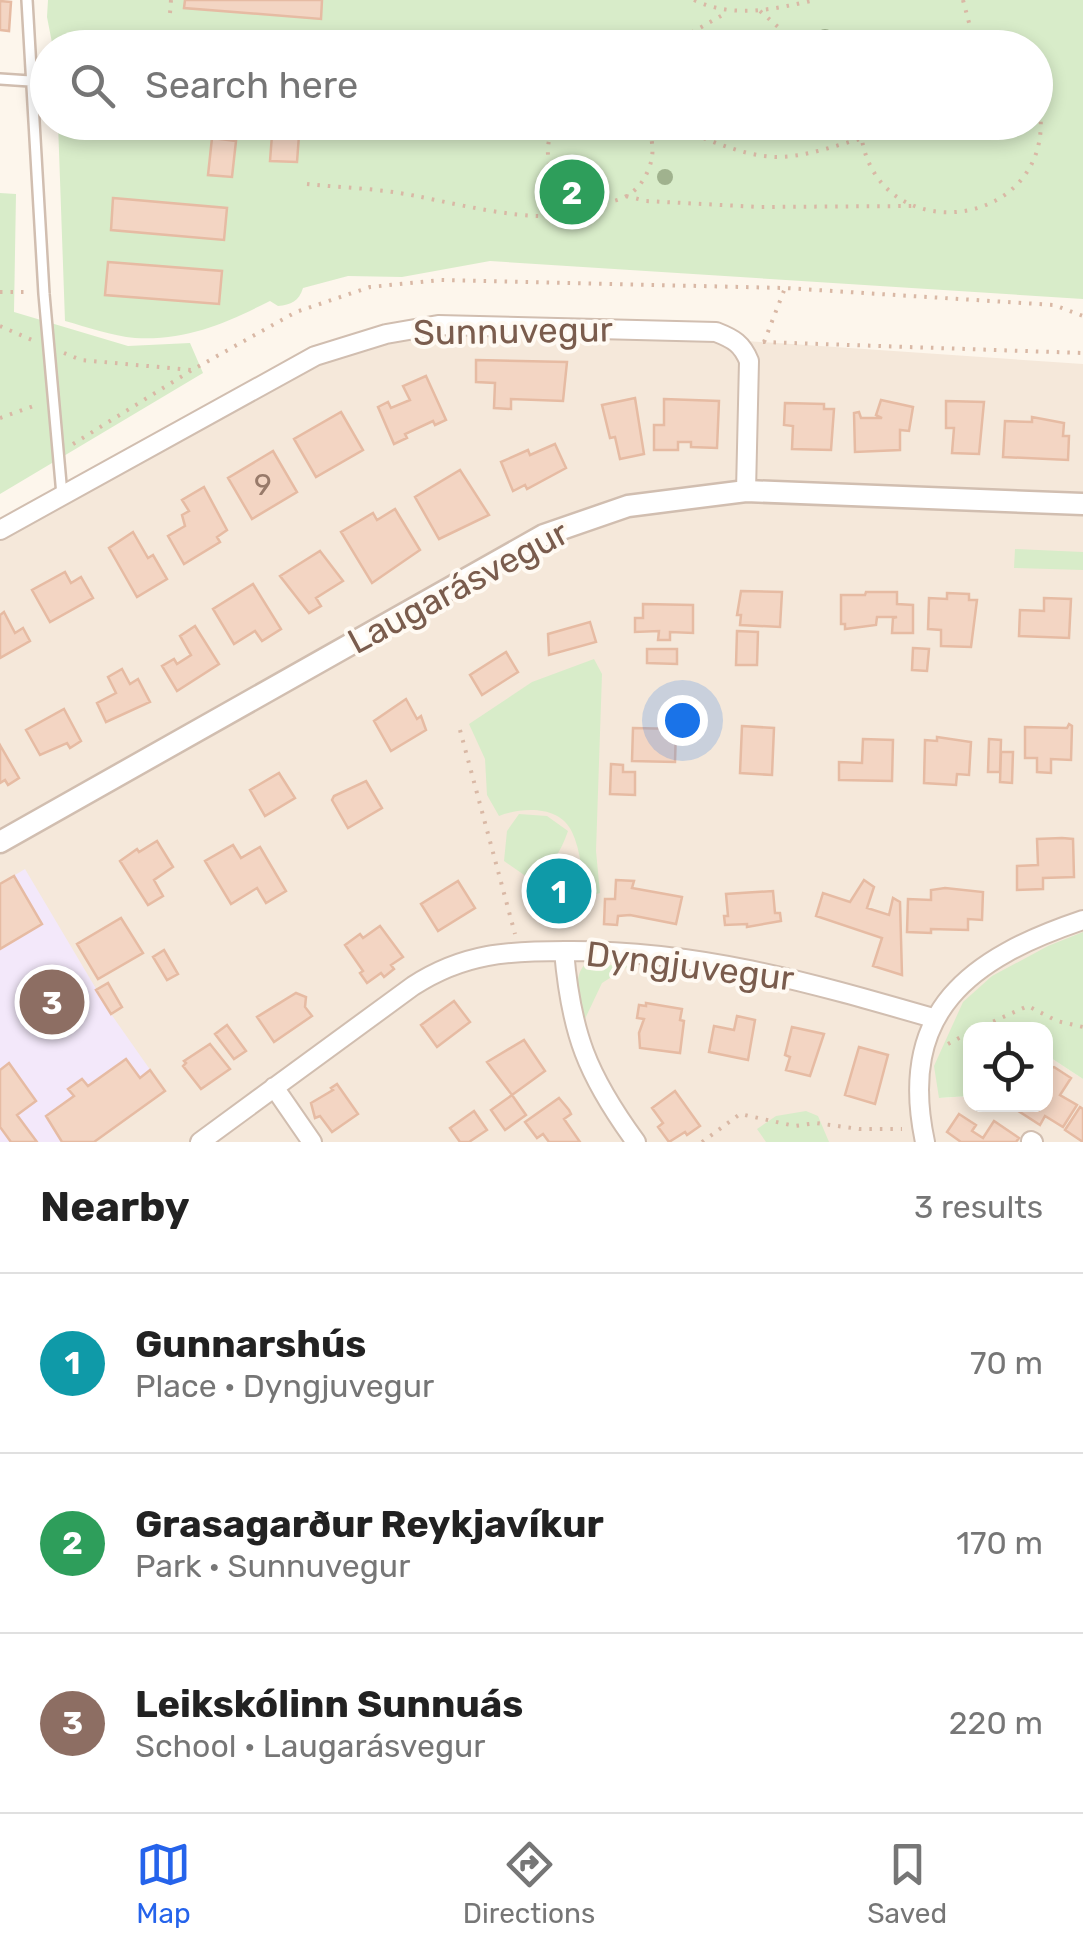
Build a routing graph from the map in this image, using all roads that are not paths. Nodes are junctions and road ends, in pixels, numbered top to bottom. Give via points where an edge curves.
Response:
1 (27, 0) edge
2 (0, 80) edge
3 (30, 81) joint
4 (34, 140) edge
5 (746, 491) junction
6 (62, 494) junction
7 (1083, 504) edge
8 (0, 530) edge
9 (0, 842) edge
10 (1083, 920) edge
11 (564, 951) junction
12 (933, 1018) junction
13 (274, 1088) junction
14 (200, 1142) edge
15 (312, 1142) edge
16 (636, 1142) edge
17 (925, 1142) edge

1 - 3 lane
2 - 3 lane
4 - 6 lane
5 - 6 street, Sunnuvegur via 750,362 743,346 716,332 438,325 315,356
5 - 7 street, Laugarásvegur
5 - 9 street, Laugarásvegur via 628,506 544,535
6 - 8 street, Sunnuvegur
10 - 12 street via 983,965
11 - 12 street, Dyngjuvegur via 649,954 776,973
11 - 13 street, Dyngjuvegur via 466,959 439,970
11 - 16 street via 576,1035
12 - 17 street via 918,1110
13 - 14 street, Dyngjuvegur
13 - 15 street

